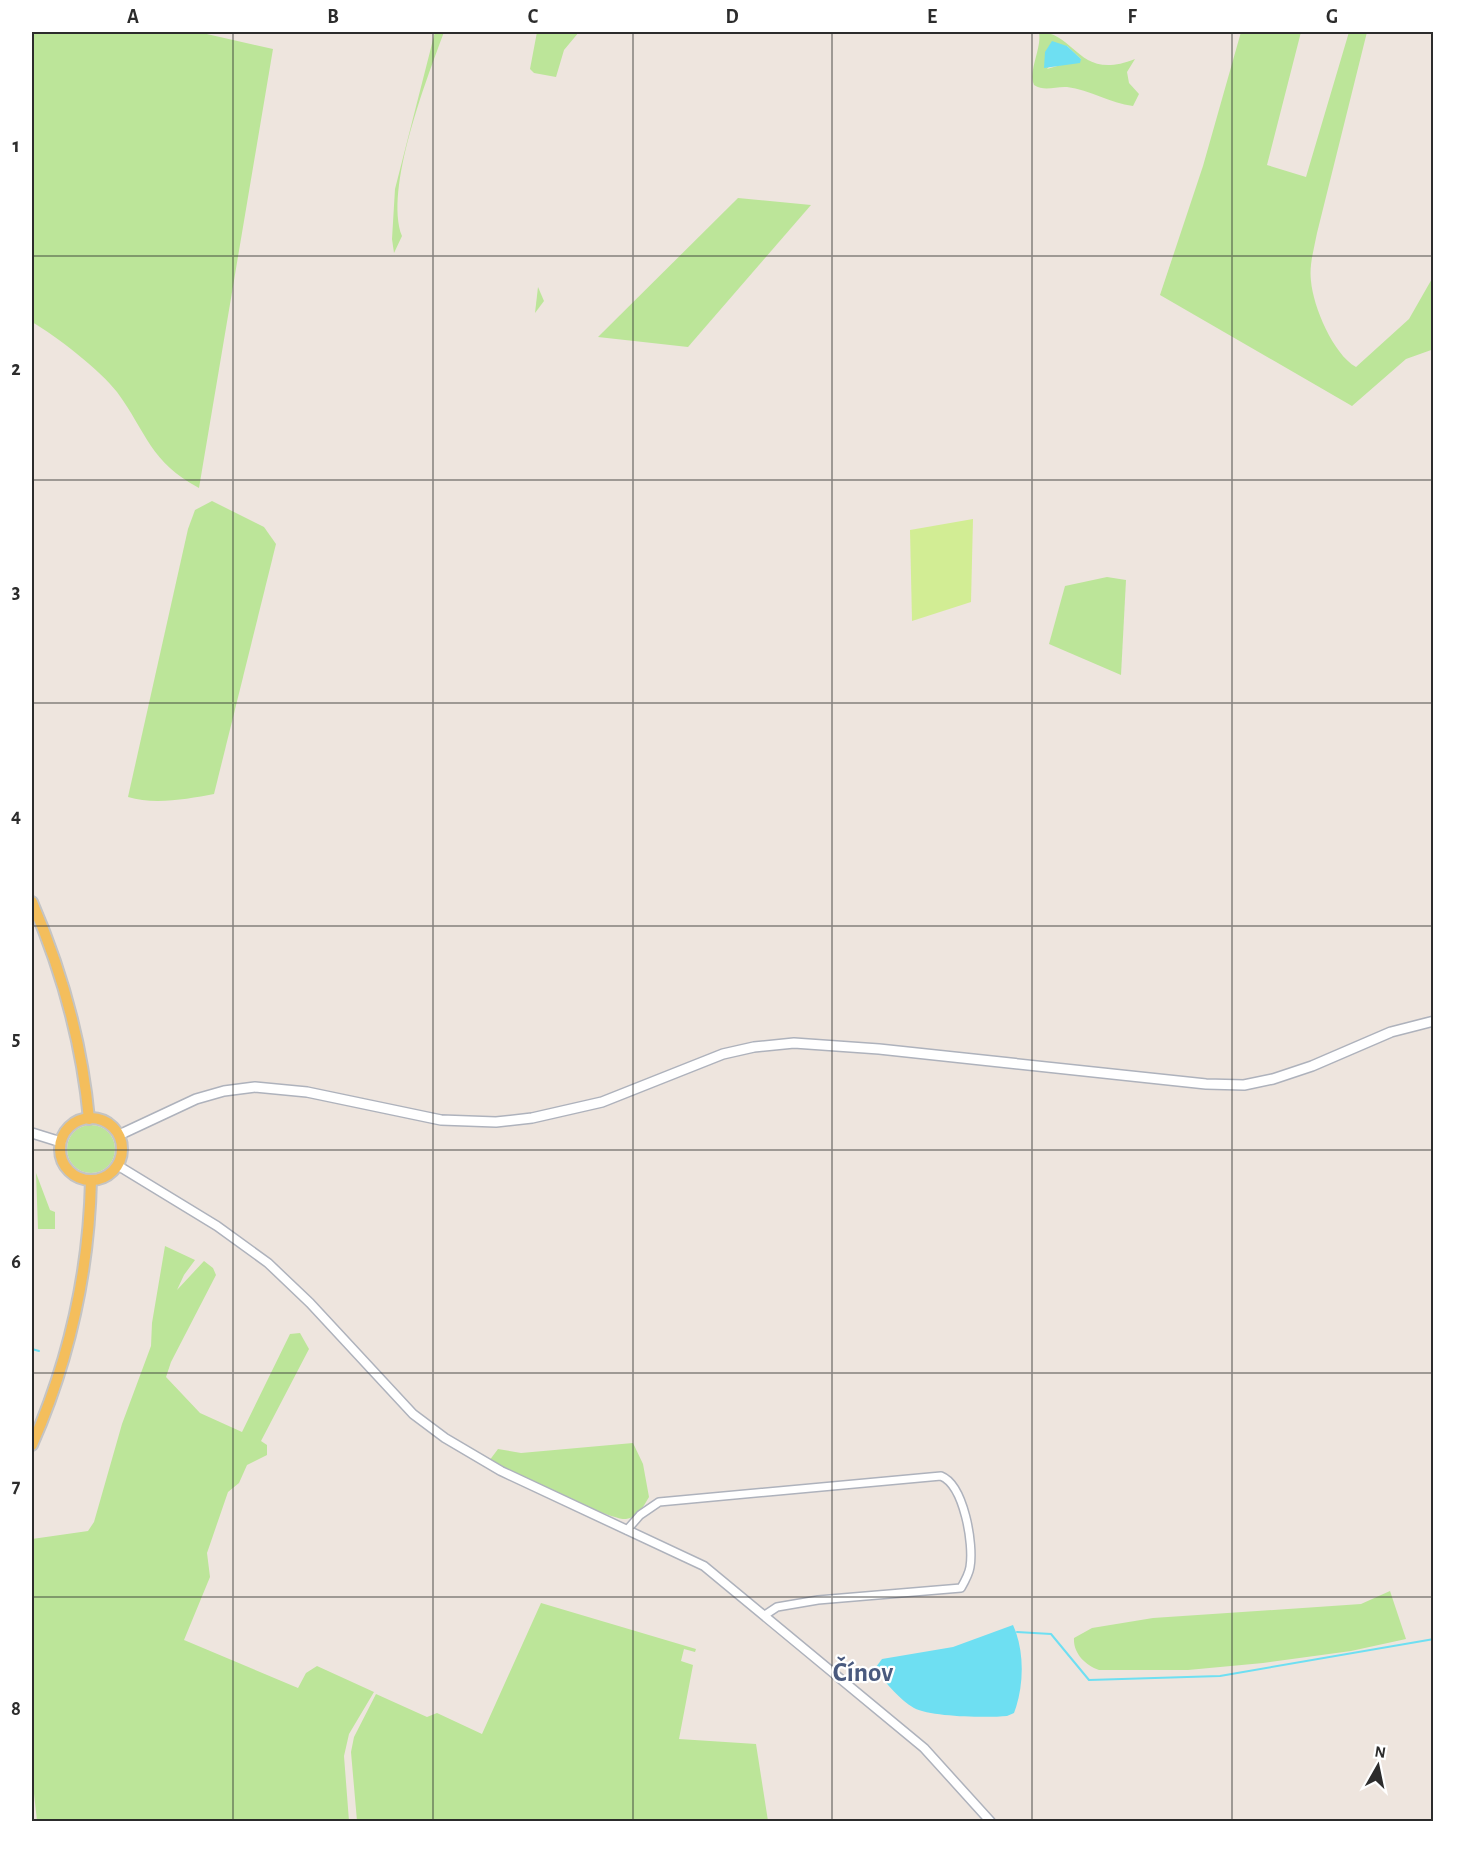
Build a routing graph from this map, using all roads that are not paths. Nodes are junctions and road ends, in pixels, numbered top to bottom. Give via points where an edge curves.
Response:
1 (32, 902) edge
2 (1434, 1021) edge
3 (89, 1119) junction
4 (32, 1133) edge
5 (118, 1135) junction
6 (61, 1142) junction
7 (117, 1166) junction
8 (91, 1180) junction
9 (32, 1445) edge
10 (627, 1530) junction
11 (765, 1614) junction
12 (991, 1821) edge

1 - 3 main road via 70,1010
2 - 5 main road via 1391,1032 1312,1066 1244,1085 805,1043 723,1054 586,1107 544,1117 496,1122 424,1118 281,1088 247,1088 214,1093
3 - 5 main road via 108,1123
3 - 6 main road via 71,1126
4 - 6 main road
5 - 7 main road via 122,1149
6 - 8 main road via 66,1167 78,1178
7 - 8 main road via 106,1176
7 - 10 street via 224,1231 268,1263 306,1298 413,1414 445,1438 501,1471
8 - 9 main road via 87,1251 77,1310 55,1386
10 - 11 street via 704,1566
10 - 11 street via 659,1502 941,1476 955,1486 968,1526 971,1559 961,1588 818,1600 777,1607
11 - 12 street via 924,1748

